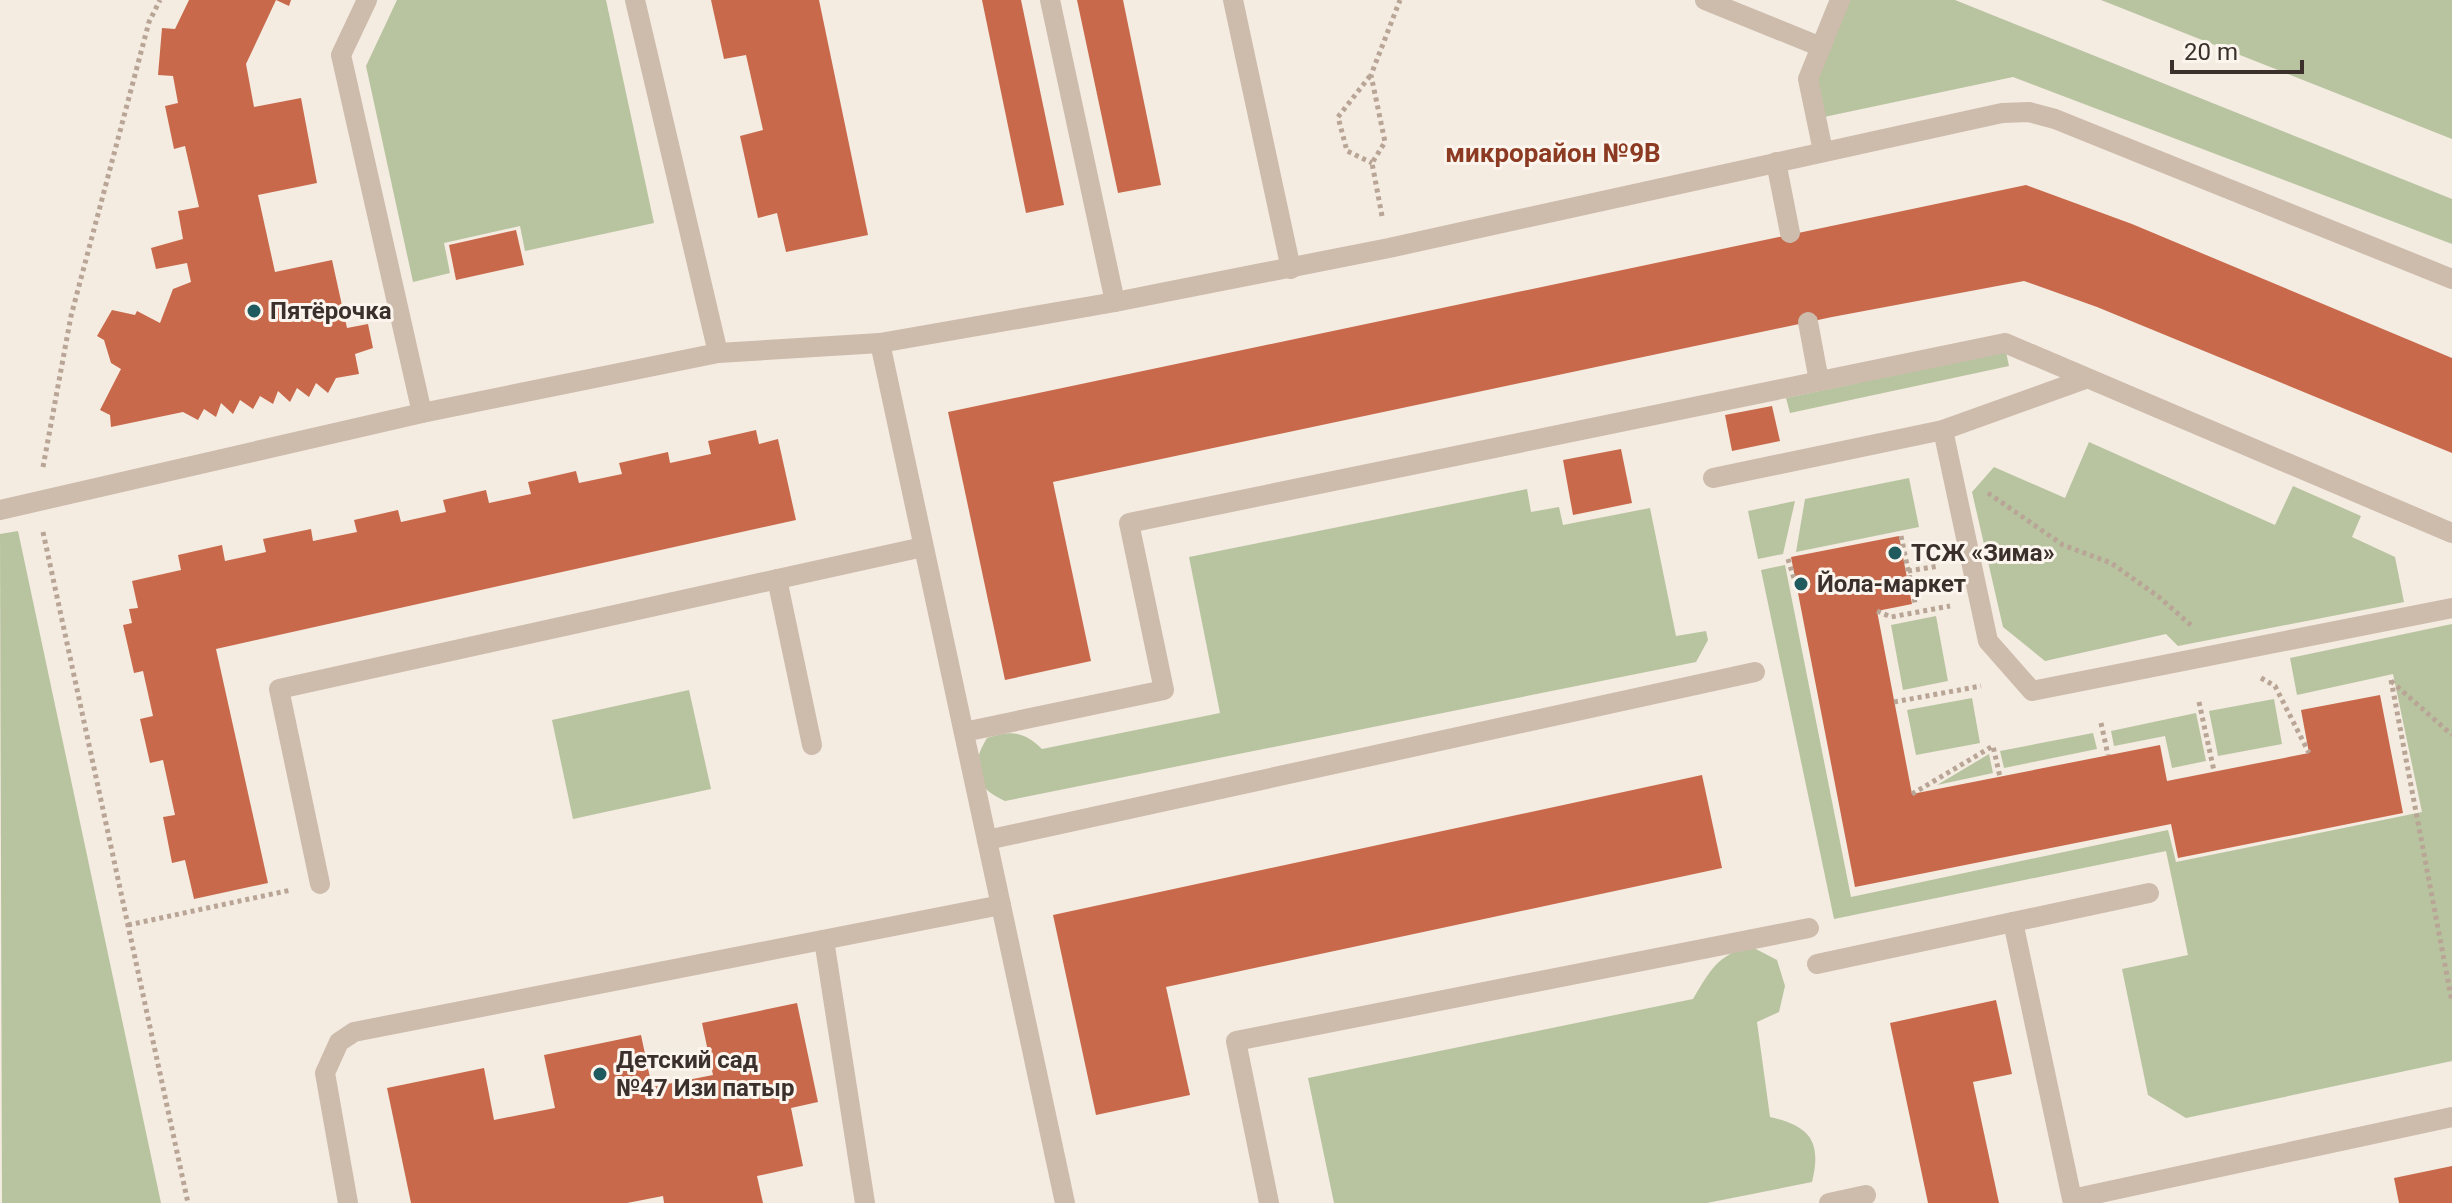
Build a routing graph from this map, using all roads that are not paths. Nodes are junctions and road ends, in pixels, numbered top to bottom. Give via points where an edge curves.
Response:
1 (367, 0) edge
2 (635, 0) edge
3 (1050, 0) edge
4 (1233, 0) edge
5 (1705, 0) edge
6 (1840, 0) edge
7 (1821, 47) junction
8 (1823, 151) junction
9 (1776, 162) junction
10 (1790, 233) dead end
11 (1291, 269) junction
12 (2452, 279) edge
13 (1115, 302) junction
14 (1808, 322) dead end
15 (880, 343) junction
16 (718, 353) junction
17 (2085, 379) junction
18 (1819, 381) junction
19 (422, 413) junction
20 (1943, 430) junction
21 (1713, 478) dead end
22 (0, 510) edge
23 (2452, 533) edge
24 (923, 547) junction
25 (777, 579) junction
26 (2452, 608) edge
27 (1755, 672) dead end
28 (964, 732) junction
29 (812, 745) dead end
30 (987, 840) junction
31 (320, 884) road end
32 (2149, 893) dead end
33 (1001, 905) junction
34 (2013, 922) junction
35 (1809, 928) dead end
36 (824, 940) junction
37 (1817, 964) dead end
38 (2452, 1117) edge
39 (1866, 1195) dead end
40 (348, 1203) edge
41 (865, 1203) edge
42 (1065, 1203) edge
43 (1269, 1203) edge
44 (1829, 1203) edge

1 - 19 lane via 341,55
2 - 16 lane
3 - 13 lane
4 - 11 lane
5 - 7 lane
6 - 7 lane
7 - 8 lane via 1808,79
8 - 9 lane
8 - 12 lane via 2002,113 2029,112
9 - 10 lane
9 - 11 lane
11 - 13 lane
13 - 15 lane
14 - 18 lane
15 - 16 lane
15 - 24 lane
16 - 19 lane
17 - 18 lane via 2005,343
17 - 20 lane
17 - 23 lane
18 - 28 lane via 1129,523 1164,690
19 - 22 lane
20 - 21 lane
20 - 26 lane via 1988,641 2032,691
24 - 25 lane
24 - 28 lane
25 - 29 lane
25 - 31 lane via 279,689
27 - 30 lane
28 - 30 lane
30 - 33 lane
32 - 34 lane
33 - 36 lane
33 - 42 lane
34 - 37 lane
34 - 38 lane via 2072,1199
35 - 43 lane via 1236,1041
36 - 40 lane via 354,1032 339,1042 325,1073
36 - 41 lane
39 - 44 lane

